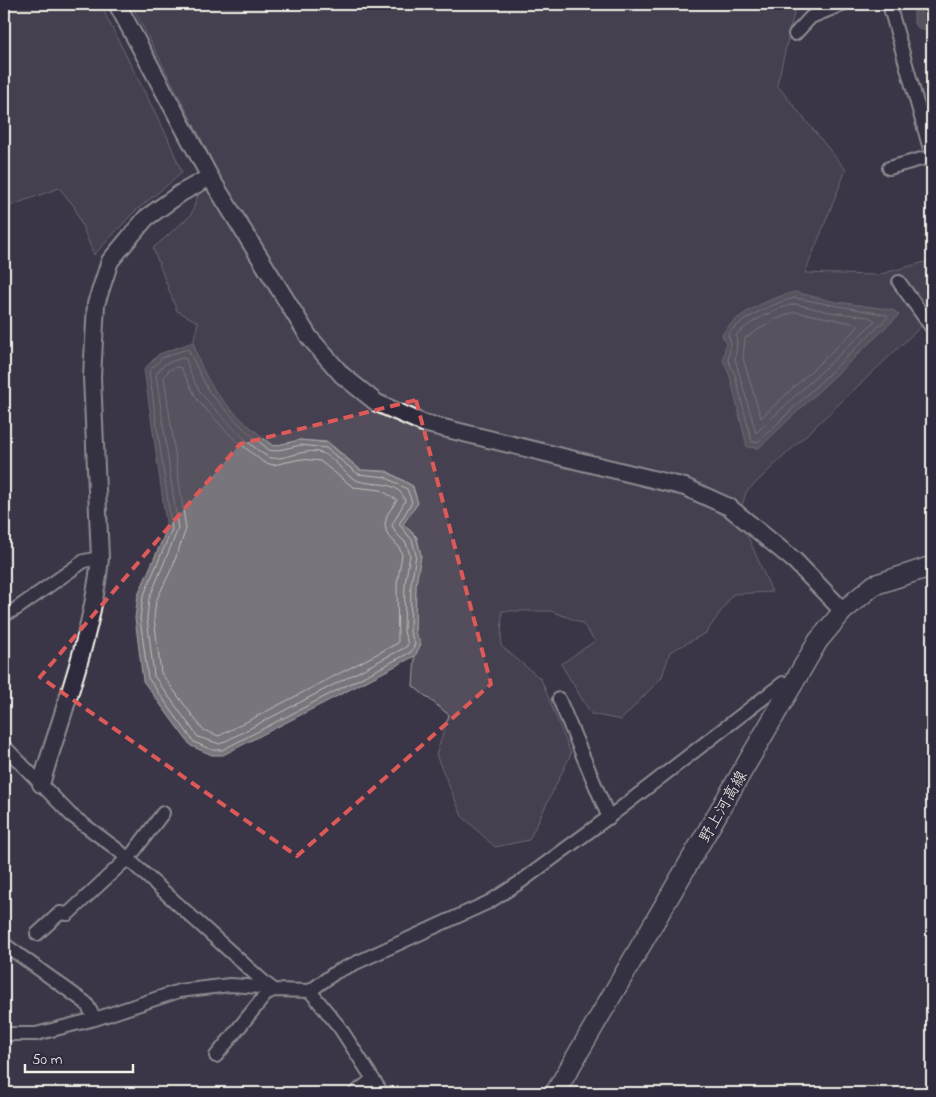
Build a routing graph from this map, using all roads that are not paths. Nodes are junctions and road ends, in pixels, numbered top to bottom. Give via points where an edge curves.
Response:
1 (117, 4) edge
2 (844, 4) edge
3 (889, 4) edge
4 (795, 34) dead end
5 (889, 168) dead end
6 (210, 177) junction
7 (899, 282) dead end
8 (932, 328) edge
9 (100, 558) junction
10 (932, 566) edge
11 (843, 611) junction
12 (4, 615) edge
13 (793, 685) junction
14 (559, 699) dead end
15 (4, 746) edge
16 (41, 784) junction
17 (163, 814) dead end
18 (609, 818) junction
19 (128, 859) junction
20 (38, 934) dead end
21 (4, 944) edge
22 (269, 986) junction
23 (310, 991) junction
24 (95, 1019) junction
25 (4, 1034) edge
26 (216, 1056) dead end
27 (372, 1079) junction
28 (355, 1093) edge
29 (382, 1093) edge
30 (555, 1093) edge

1 - 6 street
2 - 4 street via 811,17
3 - 5 street via 932,156
6 - 9 street via 146,218 110,261 96,304 92,377
6 - 11 street via 309,337 342,375 377,403 423,423 685,487 729,508 795,561
7 - 8 street
9 - 12 street via 84,562
9 - 16 street via 92,612
10 - 11 main road, 野上河高線 via 874,585
11 - 13 main road, 野上河高線 via 818,642
13 - 18 street via 783,683
13 - 30 main road, 野上河高線
14 - 18 street
15 - 16 street
16 - 19 street via 71,815
17 - 19 street
18 - 23 street via 488,902 336,972
19 - 20 street via 68,914 60,913
19 - 22 street
21 - 24 street via 86,1003
22 - 23 street
22 - 24 street via 230,985 179,991
22 - 26 street via 267,993
23 - 27 street via 340,1028
24 - 25 street via 36,1034
27 - 28 street
27 - 29 street

